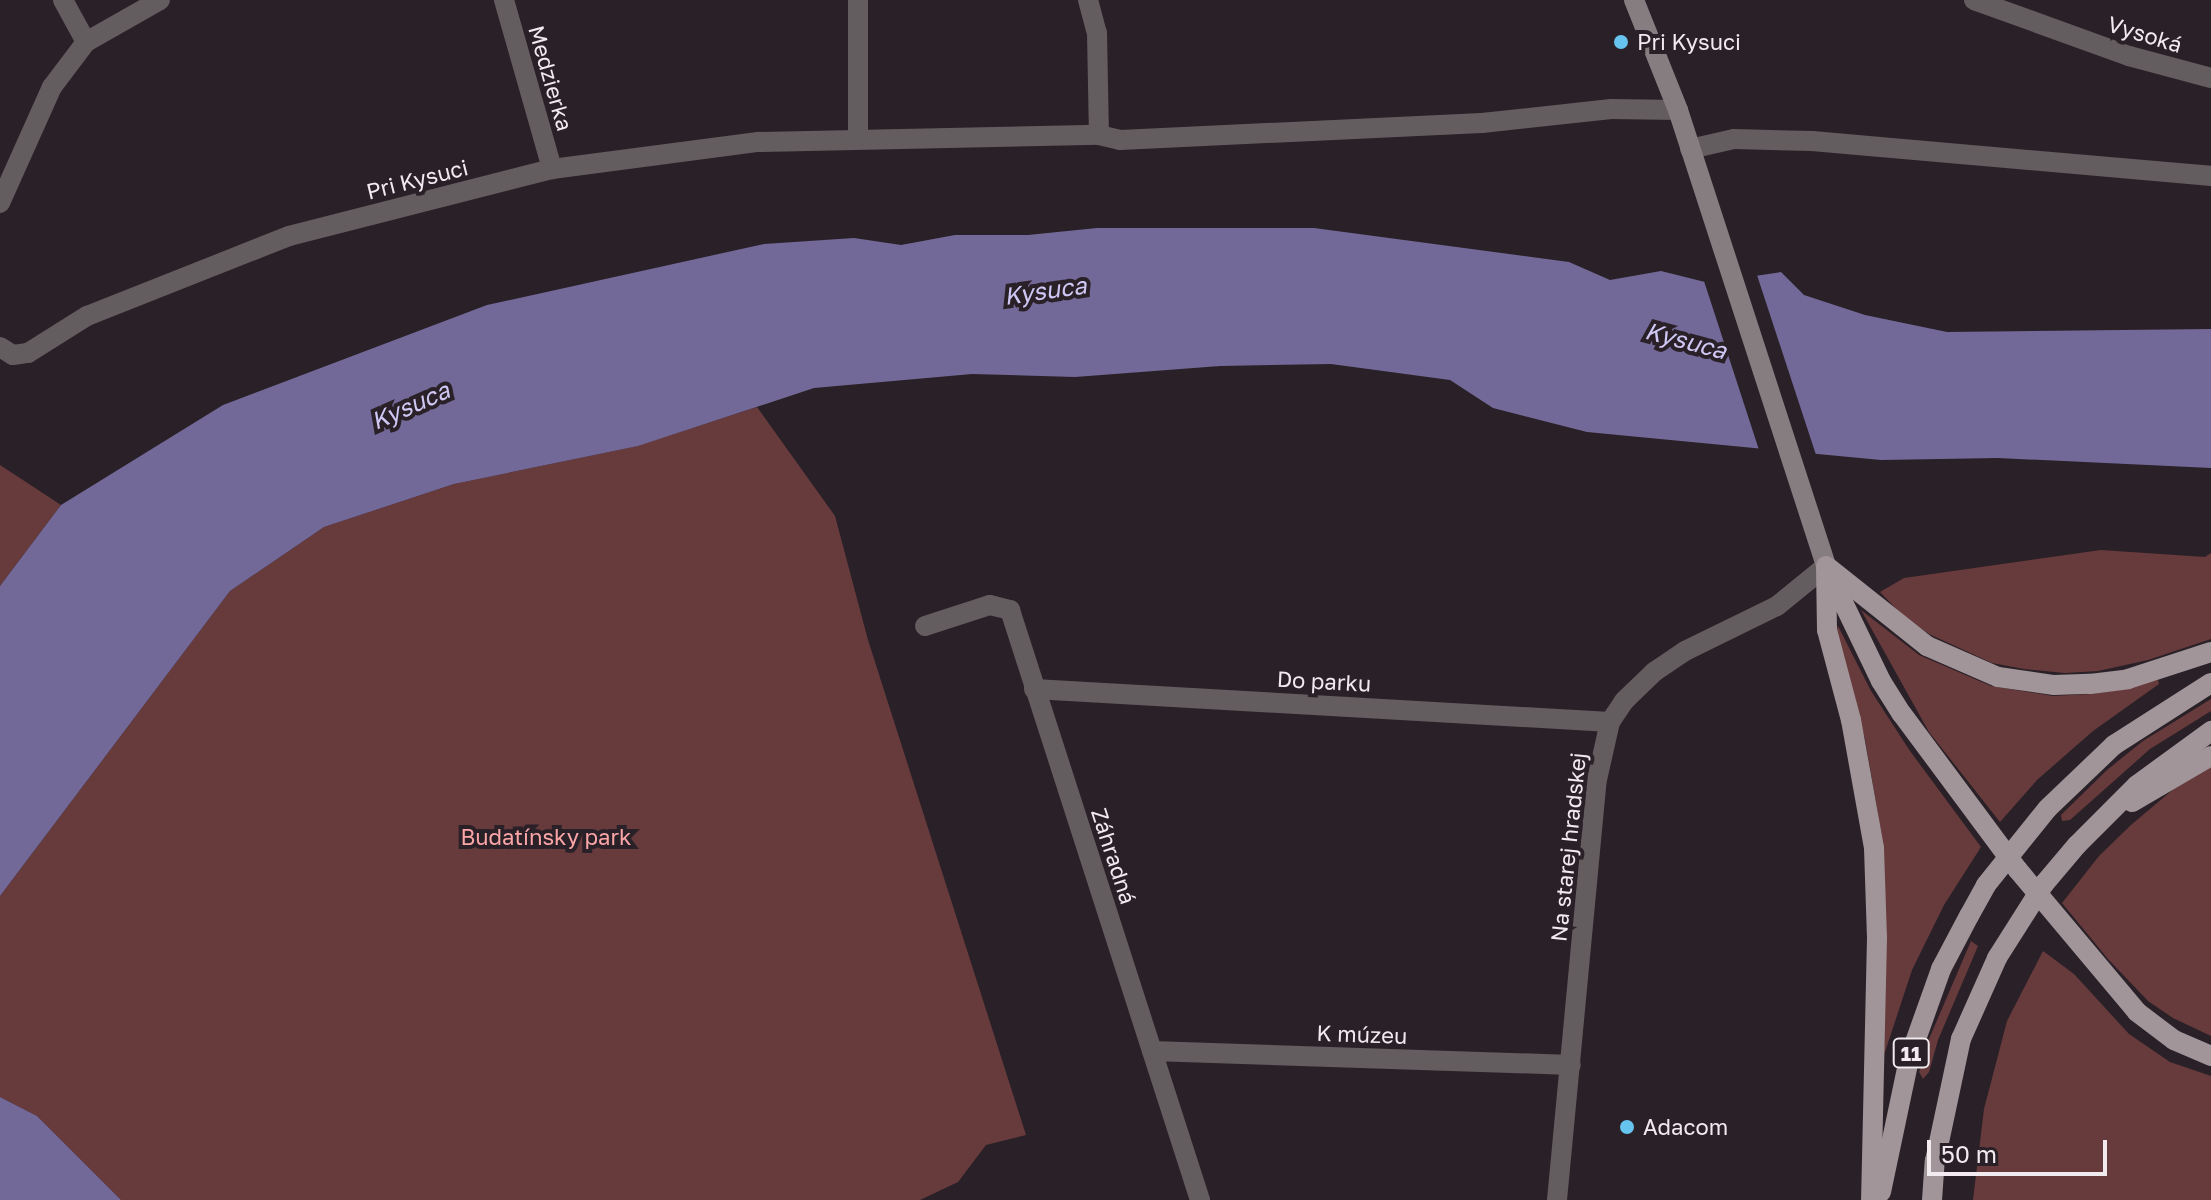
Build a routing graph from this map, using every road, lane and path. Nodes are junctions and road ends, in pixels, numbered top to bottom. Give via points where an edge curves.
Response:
1 (63, 0) edge
2 (160, 0) edge
3 (504, 0) edge
4 (858, 0) edge
5 (1088, 0) edge
6 (1634, 0) edge
7 (1974, 0) edge
8 (86, 42) junction
9 (2211, 78) edge
10 (1678, 110) junction
11 (1099, 135) junction
12 (858, 138) junction
13 (1690, 149) junction
14 (552, 169) junction
15 (2211, 176) edge
16 (0, 203) edge
17 (6, 351) edge
18 (1826, 566) junction
19 (925, 626) dead end
20 (2211, 652) edge
21 (2211, 683) edge
22 (1034, 689) junction
23 (1610, 722) junction
24 (2211, 731) edge
25 (2211, 756) edge
26 (2101, 820) junction
27 (1152, 1051) junction
28 (2211, 1056) edge
29 (1571, 1065) junction
30 (1200, 1200) edge
31 (1557, 1200) edge
32 (1871, 1200) edge
33 (1880, 1200) edge
34 (1932, 1200) edge

1 - 8 street
2 - 8 street
3 - 14 street, Medzierka
4 - 12 street
5 - 11 street via 1097,33
6 - 10 main road
7 - 9 street, Vysoká via 2129,56
8 - 16 street via 52,87
10 - 11 street, Pri Kysuci via 1611,109 1482,123 1120,140
10 - 13 main road
11 - 12 street, Pri Kysuci
12 - 14 street, Pri Kysuci via 758,142
13 - 15 street via 1734,139 1825,142
13 - 18 main road
14 - 17 street, Pri Kysuci via 289,236 87,316 43,345
18 - 20 main road via 1927,646 1998,677 2090,684 2128,679
18 - 23 street, Na starej hradskej via 1777,606 1654,672
18 - 28 main road via 1902,714 2018,870 2137,1012 2174,1040
18 - 32 main road via 1827,630 1851,720 1874,848
19 - 22 street, Záhradná via 990,605 1010,610
21 - 33 main road, 11, bridge via 2114,745 2047,809 1986,885 1941,969 1916,1036
22 - 23 street, Do parku
22 - 27 street, Záhradná
23 - 29 street, Na starej hradskej via 1596,784
24 - 26 main road, 11 via 2166,761
25 - 26 main road
26 - 34 main road, 11, bridge via 2044,884 1997,958 1961,1039
27 - 29 street, K múzeu
27 - 30 street, Záhradná
29 - 31 street, Na starej hradskej

